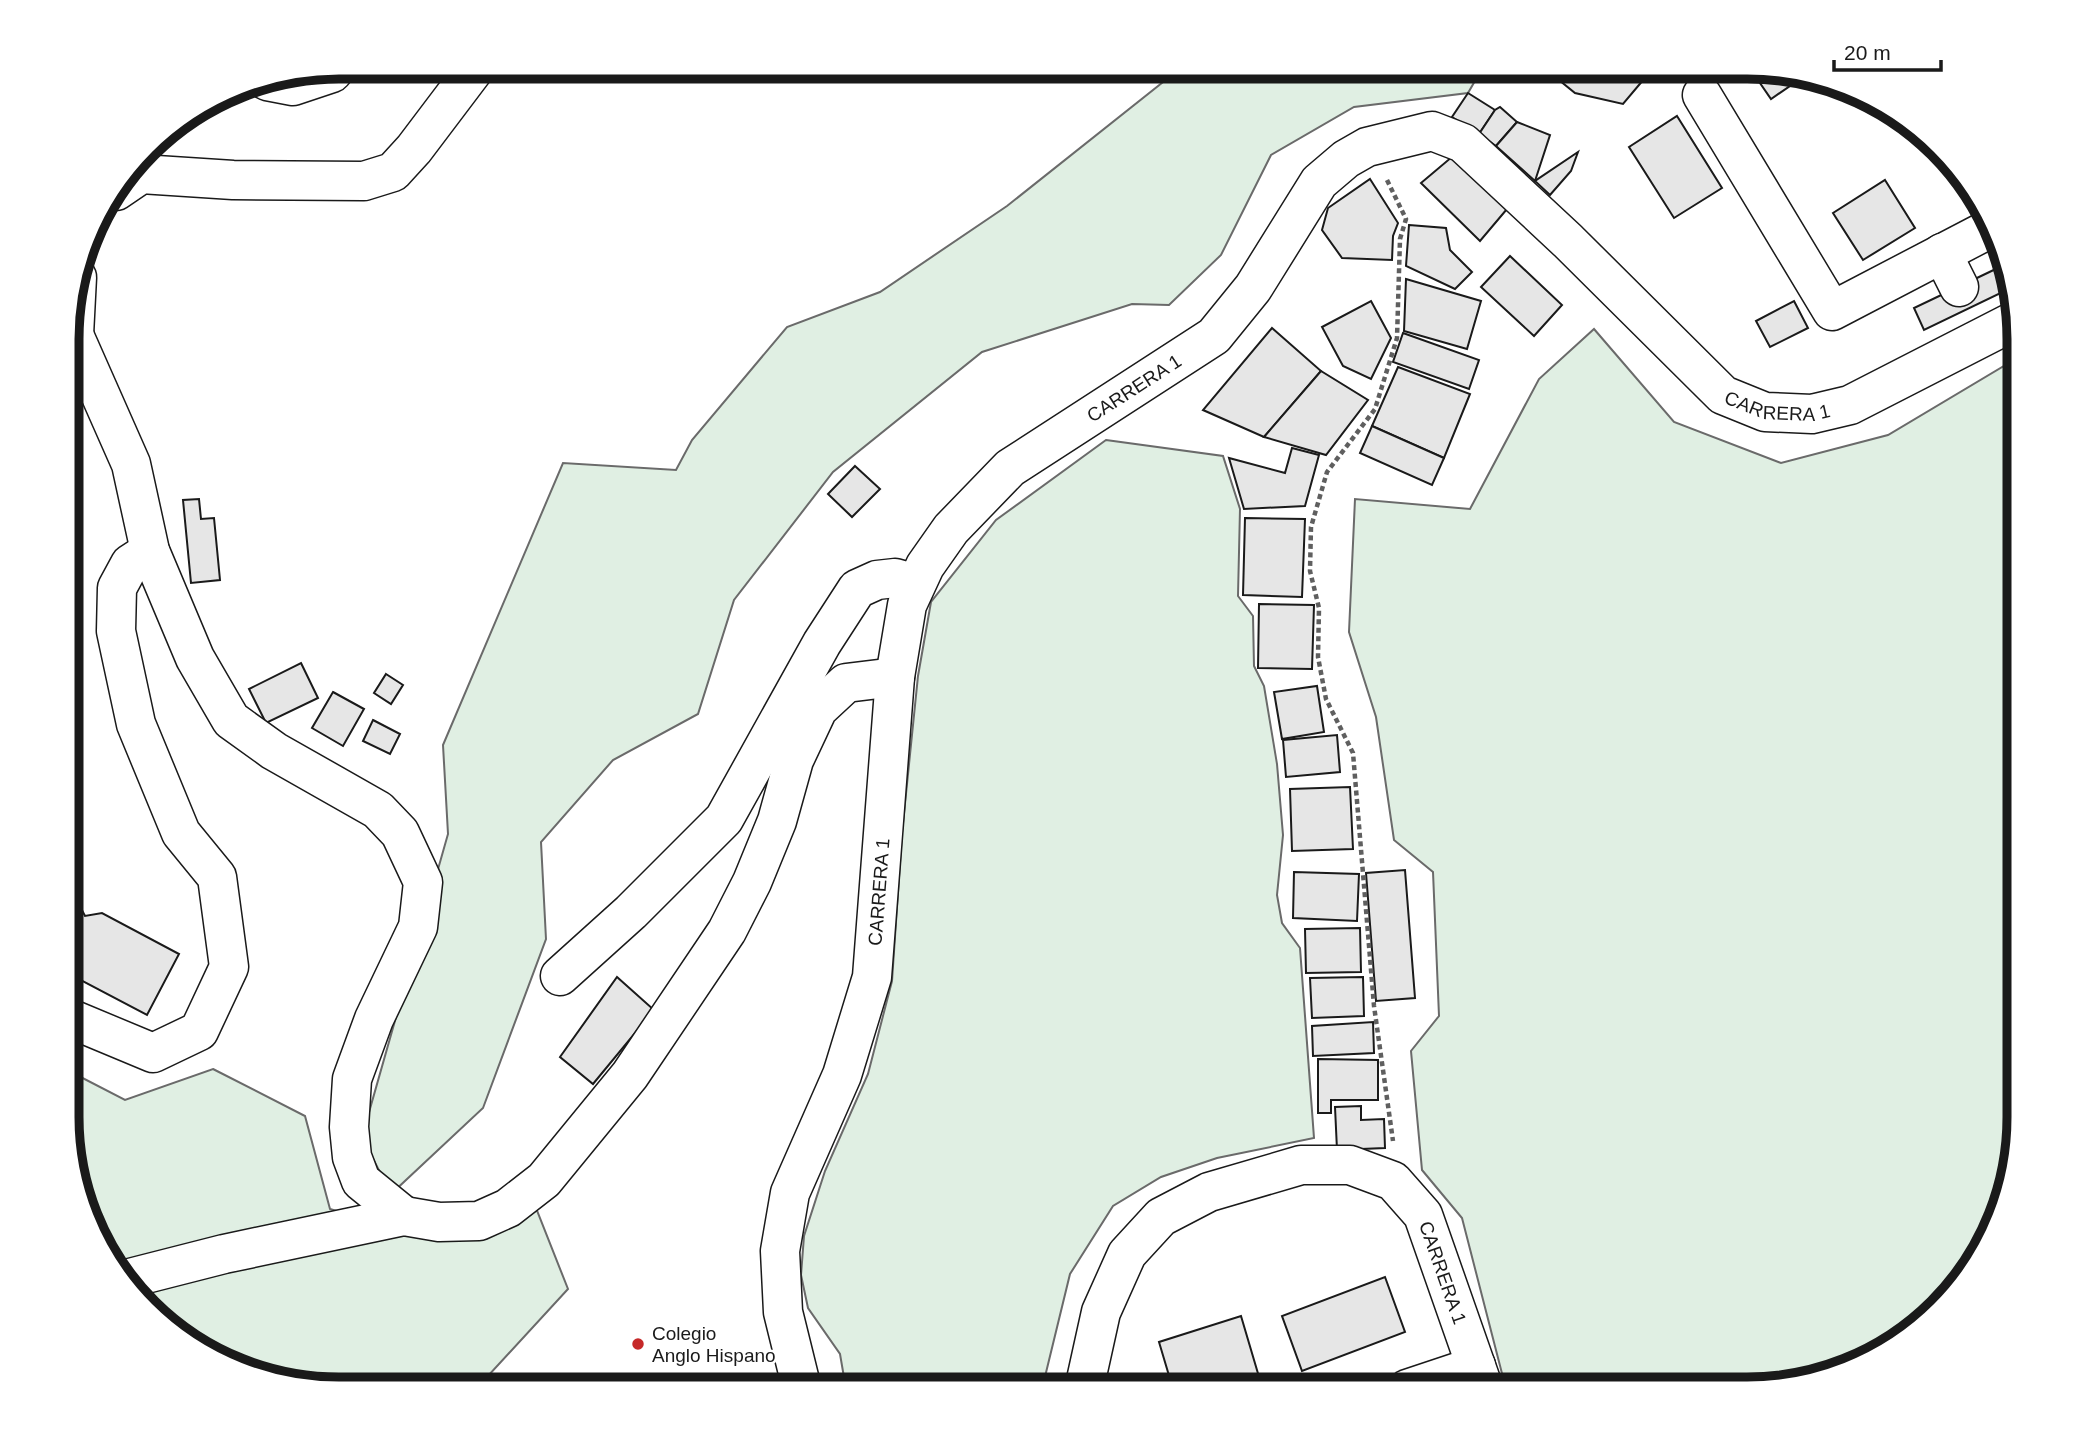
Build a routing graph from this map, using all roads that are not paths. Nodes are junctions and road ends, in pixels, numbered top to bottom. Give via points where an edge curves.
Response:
1 (466, 79) edge
2 (310, 80) edge
3 (286, 85) edge
4 (1702, 94) dead end
5 (132, 180) edge
6 (1984, 232) edge
7 (1942, 253) junction
8 (1971, 310) junction
9 (2007, 318) edge
10 (79, 350) edge
11 (150, 551) junction
12 (916, 584) junction
13 (895, 677) junction
14 (560, 976) dead end
15 (79, 1021) edge
16 (381, 1197) junction
17 (133, 1277) edge
18 (799, 1377) edge
19 (1087, 1377) edge
20 (1480, 1377) edge

1 - 5 street via 393,172 364,181 141,174
2 - 3 street
4 - 7 street via 1832,311
6 - 7 street
7 - 8 street
8 - 9 street, CARRERA 1
8 - 12 street, CARRERA 1 via 1850,405 1812,414 1765,412 1723,395 1463,143 1432,131 1367,147 1319,182 1253,288 1214,337 1010,468 951,529
10 - 11 street via 131,464
11 - 15 street via 130,564 117,588 116,631 136,724 181,833 217,877 229,967 199,1031 153,1052
11 - 16 street via 195,658 231,720 274,751 378,810 400,833 423,882 418,927 374,1019 352,1079 352,1157
12 - 13 street, CARRERA 1 via 907,605
12 - 14 street via 895,578 857,589 724,819
13 - 16 street via 846,683 818,709 794,760 777,821 752,882 727,931 630,1075 544,1180 508,1208 479,1221 439,1222
13 - 18 street, CARRERA 1 via 872,977 842,1075 790,1193 780,1251 783,1312
16 - 17 street via 224,1254
19 - 20 street, CARRERA 1 via 1101,1312 1127,1254 1161,1217 1209,1192 1301,1165 1350,1165 1393,1181 1423,1215

